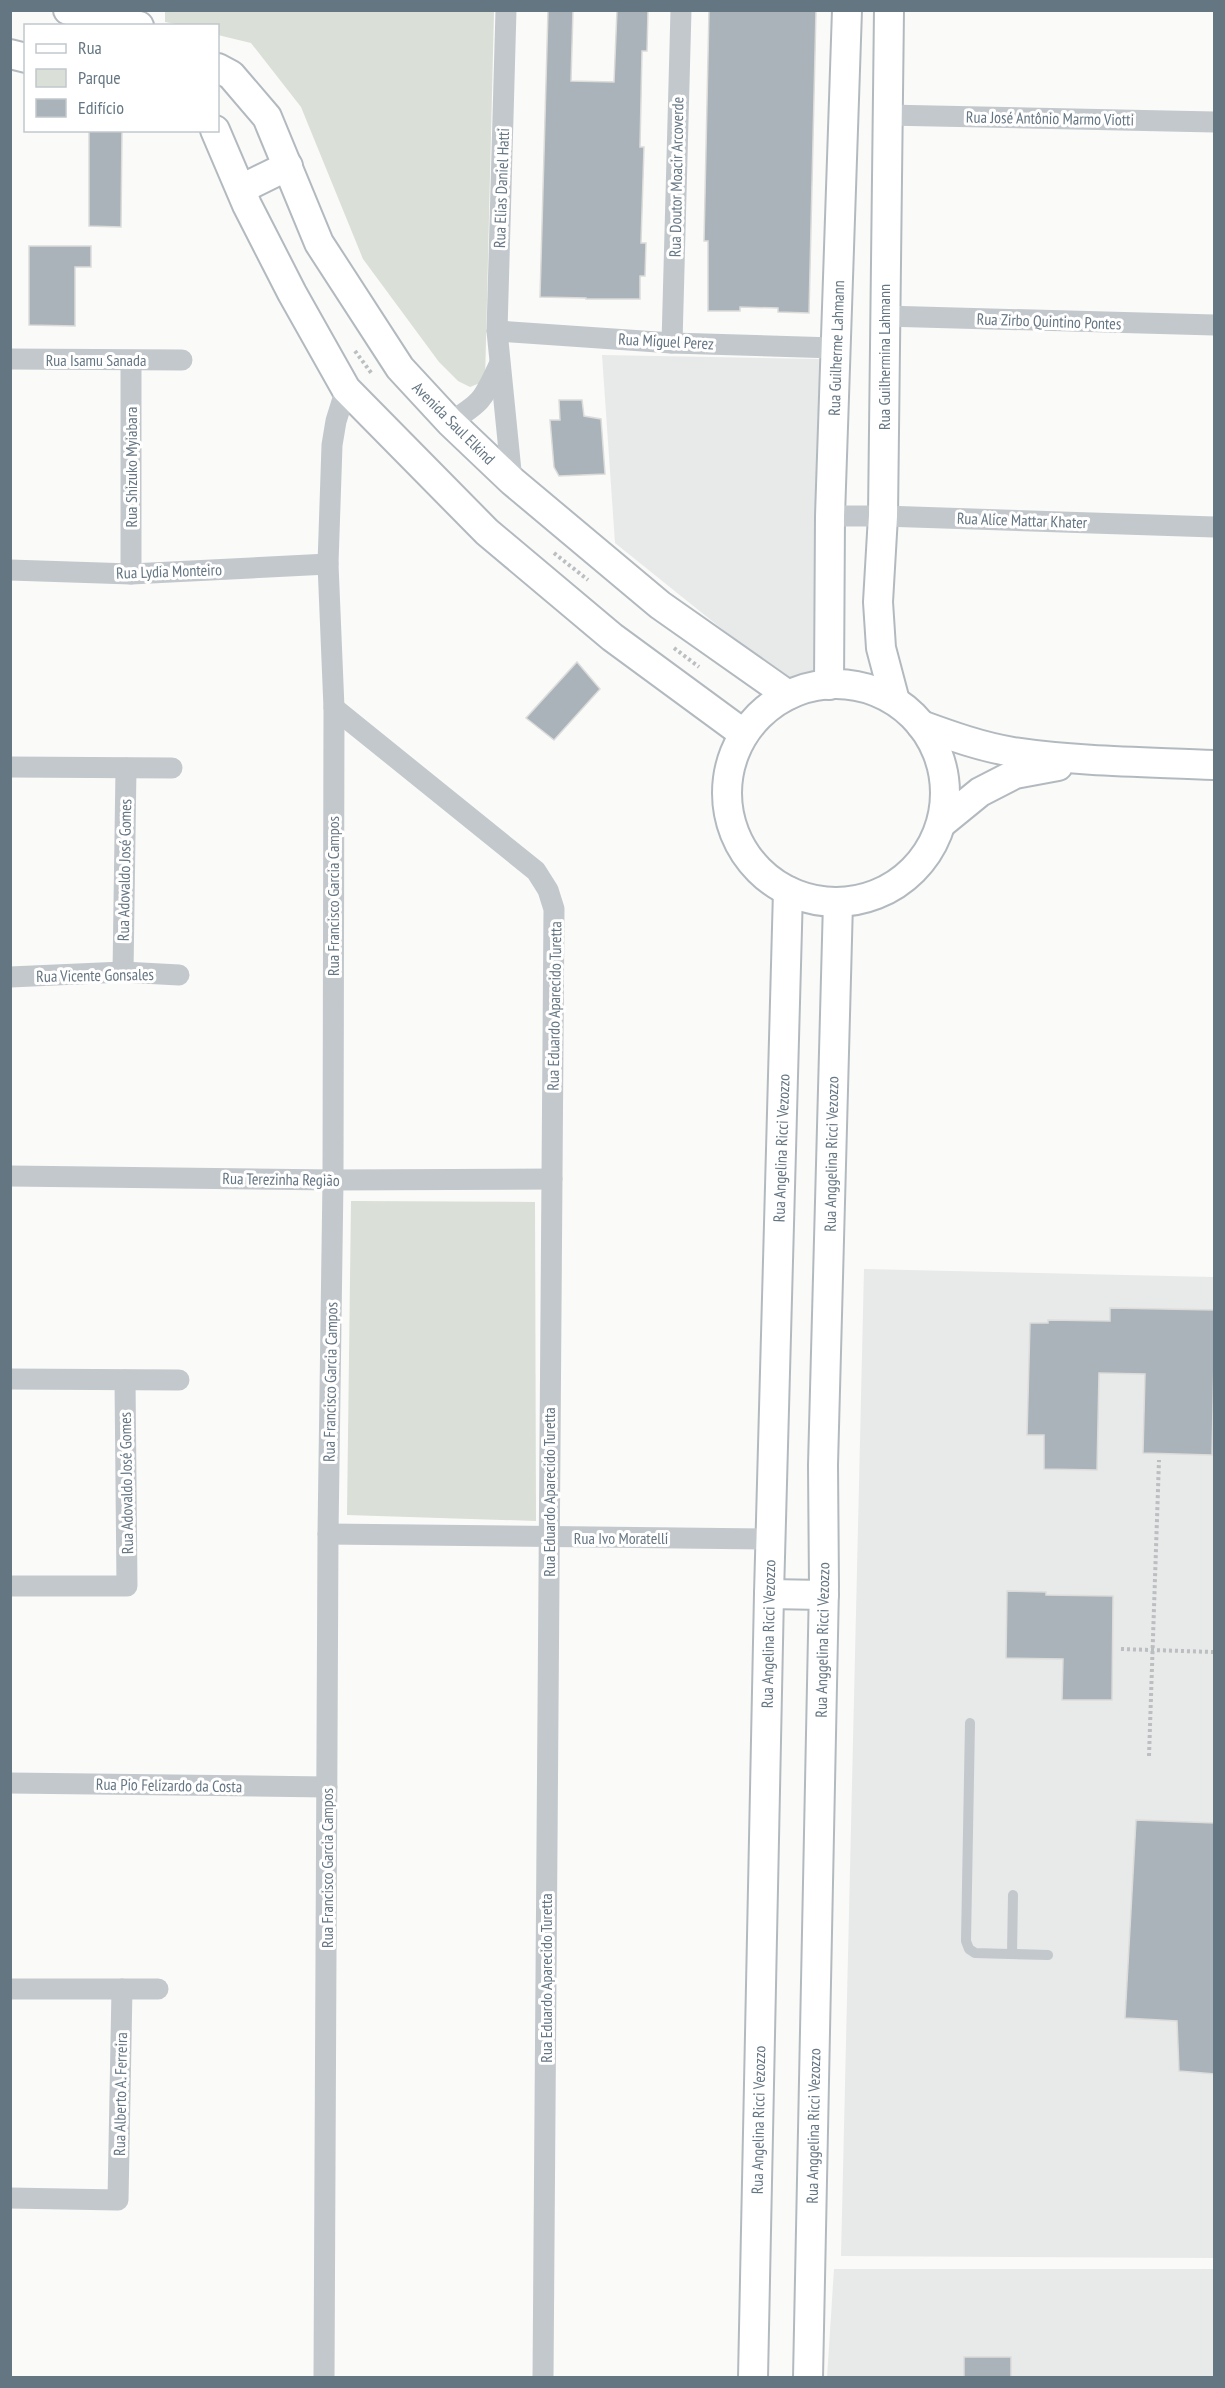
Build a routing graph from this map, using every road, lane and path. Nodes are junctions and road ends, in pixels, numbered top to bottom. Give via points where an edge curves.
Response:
1 (68, 10) edge
2 (506, 10) edge
3 (681, 10) edge
4 (847, 10) edge
5 (889, 10) edge
6 (130, 24) edge
7 (219, 69) edge
8 (886, 115) junction
9 (1215, 122) edge
10 (217, 132) edge
11 (288, 166) junction
12 (241, 189) junction
13 (884, 316) junction
14 (1215, 325) edge
15 (497, 331) junction
16 (672, 343) junction
17 (836, 348) junction
18 (10, 360) edge
19 (182, 360) dead end
20 (131, 361) junction
21 (500, 364) junction
22 (346, 389) junction
23 (450, 422) junction
24 (512, 482) junction
25 (830, 516) junction
26 (883, 516) junction
27 (1215, 527) edge
28 (328, 564) junction
29 (10, 570) edge
30 (131, 574) junction
31 (829, 685) junction
32 (788, 695) junction
33 (895, 701) junction
34 (334, 708) junction
35 (921, 725) junction
36 (744, 734) junction
37 (1090, 760) junction
38 (1215, 765) edge
39 (10, 767) edge
40 (126, 768) junction
41 (172, 768) dead end
42 (942, 823) junction
43 (788, 891) junction
44 (838, 902) junction
45 (123, 972) junction
46 (179, 975) dead end
47 (10, 977) edge
48 (10, 1176) edge
49 (552, 1179) junction
50 (333, 1180) junction
51 (10, 1378) edge
52 (125, 1380) junction
53 (179, 1380) dead end
54 (1159, 1460) dead end
55 (328, 1534) junction
56 (549, 1537) junction
57 (770, 1539) junction
58 (10, 1586) edge
59 (769, 1594) junction
60 (824, 1595) junction
61 (1121, 1649) dead end
62 (1152, 1650) junction
63 (1214, 1652) edge
64 (970, 1723) dead end
65 (1149, 1756) dead end
66 (10, 1784) edge
67 (327, 1787) junction
68 (1013, 1895) dead end
69 (1012, 1953) junction
70 (1048, 1955) dead end
71 (10, 1989) edge
72 (122, 1989) junction
73 (158, 1989) dead end
74 (10, 2198) edge
75 (324, 2378) edge
76 (543, 2378) edge
77 (753, 2378) edge
78 (808, 2378) edge

1 - 6 main road
2 - 15 street, Rua Elias Daniel Hatti
3 - 16 street, Rua Doutor Moacir Arcoverde
4 - 17 main road, Rua Guilherme Lahmann
5 - 8 main road, Rua Guilhermina Lahmann
7 - 11 main road, Avenida Saul Elkind via 231,75 267,117
8 - 9 street, Rua José Antônio Marmo Viotti
8 - 13 main road, Rua Guilhermina Lahmann
10 - 12 main road
11 - 12 main road
11 - 23 main road, Avenida Saul Elkind via 320,243 400,368
12 - 22 main road via 292,293
13 - 14 street, Rua Zirbo Quintino Pontes
13 - 26 main road, Rua Guilhermina Lahmann
15 - 16 street, Rua Miguel Perez
15 - 21 street, Rua Elias Daniel Hatti
16 - 17 street, Rua Miguel Perez
17 - 25 main road, Rua Guilherme Lahmann
18 - 20 street, Rua Isamu Sanada
19 - 20 street, Rua Isamu Sanada
20 - 30 street, Rua Shizuko Myiabara
21 - 23 street via 483,398
21 - 24 street, Rua Elias Daniel Hatti
22 - 28 street, Rua Francisco Garcia Campos via 332,445
22 - 36 main road via 487,532 612,637
23 - 24 main road, Avenida Saul Elkind
24 - 32 main road, Avenida Saul Elkind via 660,605
25 - 26 street, Rua Alice Mattar Khater
25 - 31 main road, Rua Guilherme Lahmann
26 - 27 street, Rua Alice Mattar Khater
26 - 33 main road, Rua Guilhermina Lahmann via 881,648
28 - 30 street, Rua Lydia Monteiro
28 - 34 street, Rua Francisco Garcia Campos
29 - 30 street, Rua Lydia Monteiro
31 - 32 main road
31 - 33 main road via 863,688
32 - 36 main road via 756,718
33 - 35 main road
34 - 49 street, Rua Eduardo Aparecido Turetta via 536,871 548,890 555,909
34 - 50 street, Rua Francisco Garcia Campos
35 - 37 main road via 1012,752
35 - 42 main road via 939,755 946,789
36 - 43 main road via 731,761 727,792 730,822 743,850 762,874
37 - 38 main road
37 - 42 main road via 1015,774 980,792
39 - 40 street
40 - 41 street
40 - 45 street, Rua Adovaldo José Gomes
42 - 44 main road via 927,855 903,880 872,896
43 - 44 main road via 812,900
43 - 57 main road, Rua Angelina Ricci Vezozzo
44 - 60 main road, Rua Anggelina Ricci Vezozzo via 823,1466
45 - 46 street, Rua Vicente Gonsales
45 - 47 street, Rua Vicente Gonsales
48 - 50 street, Rua Terezinha Região
49 - 50 street, Rua Terezinha Região
49 - 56 street, Rua Eduardo Aparecido Turetta
50 - 55 street, Rua Francisco Garcia Campos
51 - 52 street
52 - 53 street
52 - 58 street, Rua Adovaldo José Gomes via 127,1586
54 - 62 path
55 - 56 street, Rua Ivo Moratelli
55 - 67 street, Rua Francisco Garcia Campos
56 - 57 street, Rua Ivo Moratelli
56 - 76 street, Rua Eduardo Aparecido Turetta
57 - 59 main road, Rua Angelina Ricci Vezozzo
59 - 60 main road
59 - 77 main road, Rua Angelina Ricci Vezozzo
60 - 78 main road, Rua Anggelina Ricci Vezozzo
61 - 62 path
62 - 63 path
62 - 65 path
64 - 69 lane via 966,1941 975,1953
66 - 67 street, Rua Pio Felizardo da Costa
67 - 75 street, Rua Francisco Garcia Campos
68 - 69 lane
69 - 70 lane
71 - 72 street
72 - 73 street
72 - 74 street, Rua Alberto A. Ferreira via 118,2200

